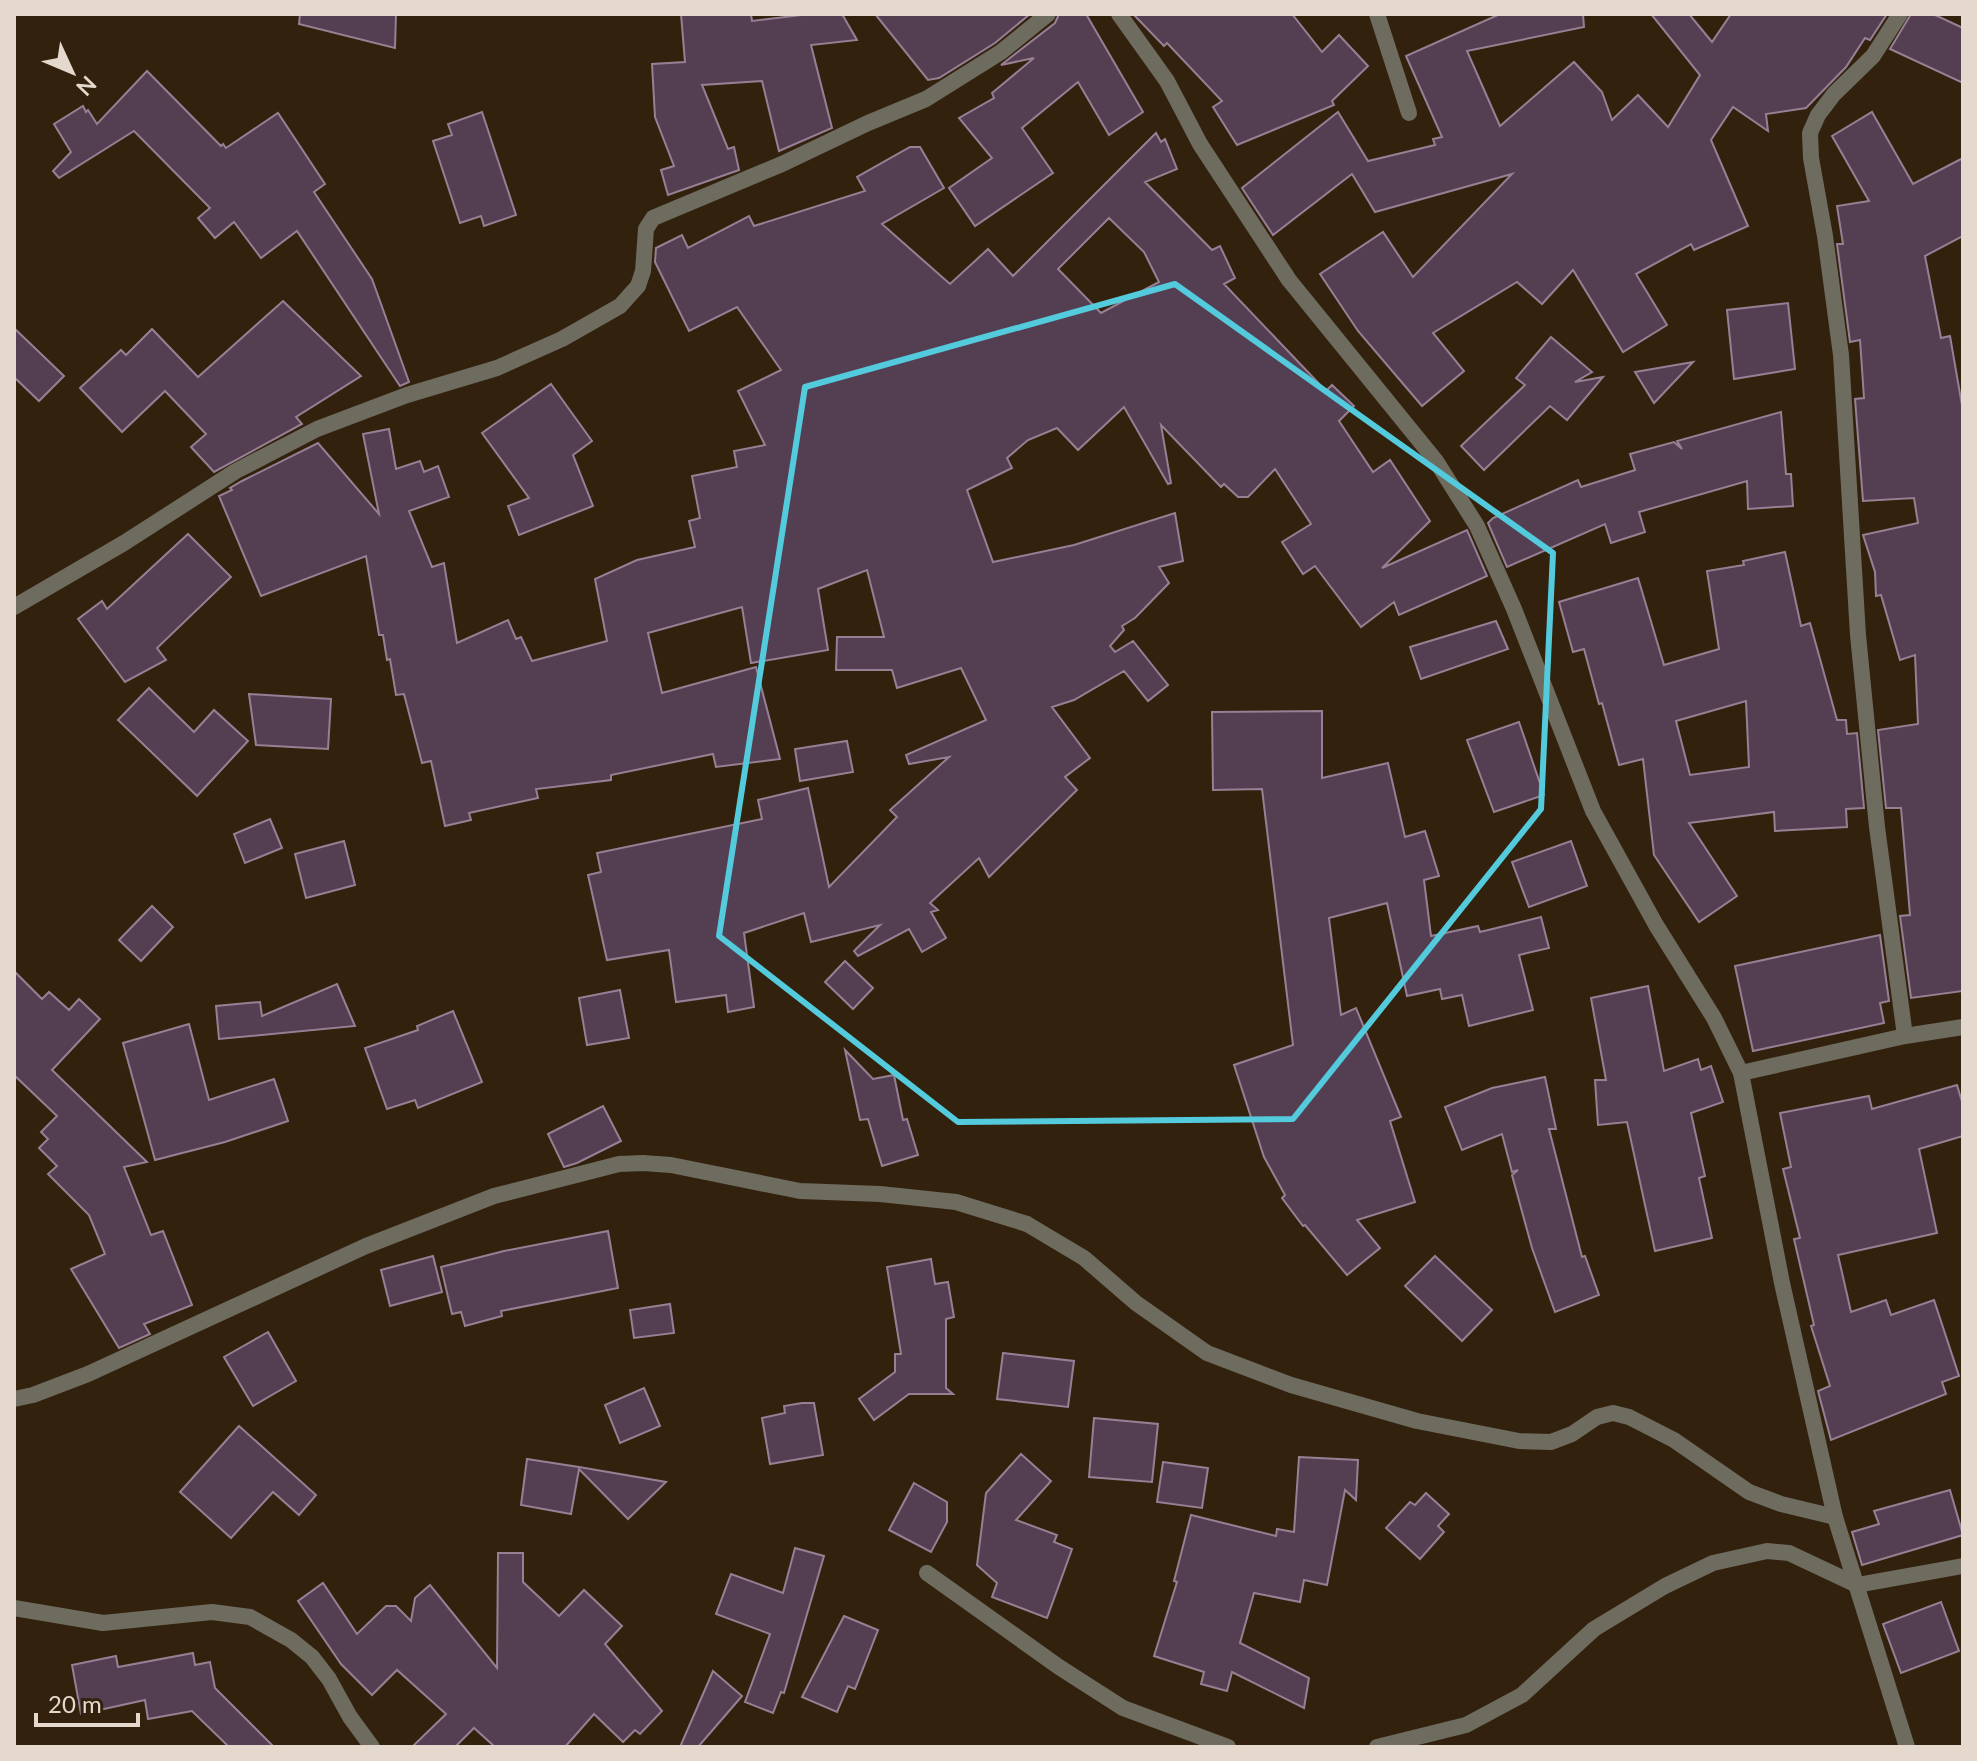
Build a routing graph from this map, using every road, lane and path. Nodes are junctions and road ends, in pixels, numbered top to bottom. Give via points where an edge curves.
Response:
1 (1048, 14) edge
2 (1119, 14) edge
3 (1377, 14) edge
4 (1900, 14) edge
5 (1409, 113) dead end
6 (14, 607) edge
7 (1963, 1027) edge
8 (1905, 1036) junction
9 (1741, 1073) junction
10 (14, 1399) edge
11 (1835, 1517) junction
12 (1963, 1566) edge
13 (927, 1573) dead end
14 (1857, 1585) junction
15 (14, 1608) edge
16 (372, 1747) edge
17 (1228, 1747) edge
18 (1377, 1747) edge
19 (1907, 1747) edge

1 - 6 street via 1001,52 926,99 653,218 646,229 638,286 620,306 497,368 317,429 236,471
2 - 9 street via 1167,81 1200,144 1289,280 1436,461 1477,526 1593,811
3 - 5 street
4 - 8 street via 1873,56 1818,115 1810,133 1841,355 1858,635
7 - 8 street
8 - 9 street
9 - 11 street
10 - 11 street via 88,1374 366,1246 494,1196 619,1164 643,1163 800,1191 956,1202 1027,1224 1084,1258 1207,1353 1291,1385 1417,1421 1519,1441 1551,1442 1613,1413 1674,1440 1749,1492
11 - 14 street
12 - 14 street
13 - 17 street via 1123,1708
14 - 18 street via 1789,1553 1767,1551 1713,1563 1594,1629 1522,1695 1466,1725
14 - 19 street
15 - 16 street via 103,1623 212,1612 250,1617 312,1657

